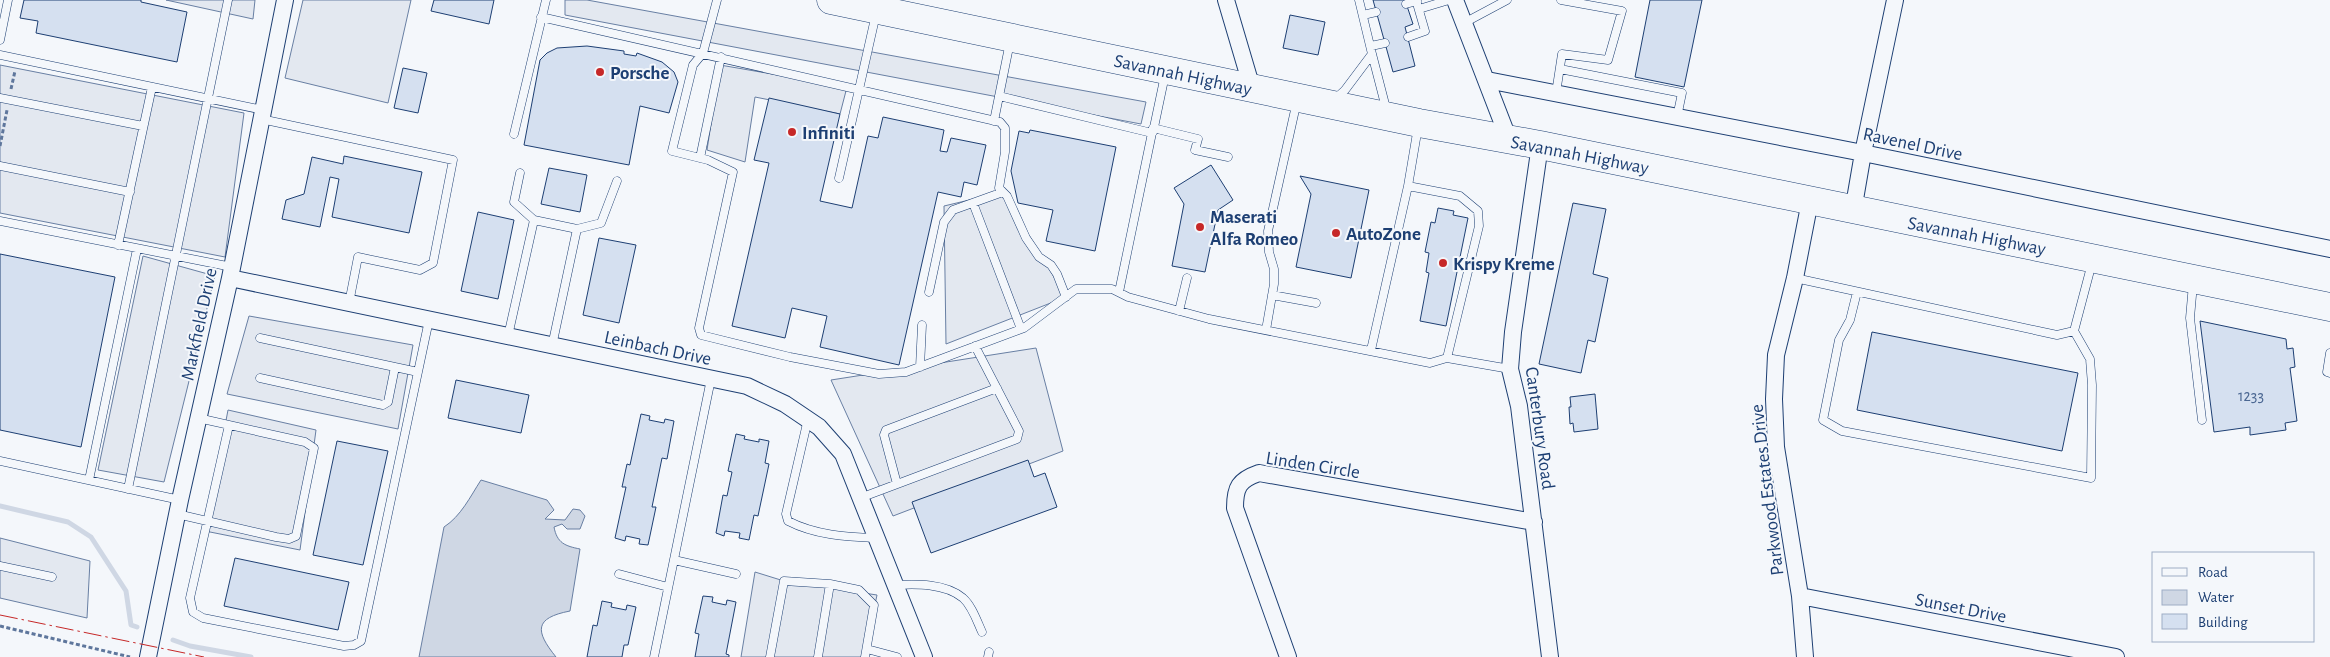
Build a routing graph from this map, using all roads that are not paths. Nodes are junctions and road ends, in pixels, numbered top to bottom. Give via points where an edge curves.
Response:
1 (8, 0) edge
2 (228, 0) edge
3 (285, 0) edge
4 (546, 0) edge
5 (717, 0) edge
6 (831, 0) edge
7 (1226, 0) edge
8 (1359, 0) edge
9 (1450, 0) edge
10 (1454, 0) edge
11 (1507, 0) edge
12 (1562, 0) edge
13 (1895, 0) edge
14 (1406, 4) dead end
15 (1418, 4) edge
16 (870, 6) edge
17 (1376, 12) dead end
18 (1363, 15) junction
19 (542, 17) junction
20 (1464, 23) junction
21 (1408, 37) dead end
22 (1011, 38) junction
23 (0, 40) edge
24 (1385, 43) dead end
25 (1372, 50) junction
26 (703, 53) junction
27 (0, 55) edge
28 (722, 57) junction
29 (1560, 69) junction
30 (1166, 70) junction
31 (1487, 80) junction
32 (152, 87) junction
33 (1252, 88) junction
34 (857, 89) junction
35 (1556, 93) junction
36 (999, 96) junction
37 (1298, 96) junction
38 (0, 98) edge
39 (208, 99) junction
40 (1330, 103) junction
41 (262, 115) junction
42 (1388, 116) junction
43 (1677, 117) junction
44 (994, 120) junction
45 (1419, 123) junction
46 (143, 126) junction
47 (1153, 130) junction
48 (514, 134) dead end
49 (1509, 140) junction
50 (1540, 145) junction
51 (1863, 153) junction
52 (1228, 157) dead end
53 (700, 158) junction
54 (0, 166) edge
55 (520, 173) dead end
56 (838, 178) dead end
57 (616, 181) dead end
58 (1408, 186) junction
59 (130, 192) junction
60 (1003, 192) junction
61 (1810, 202) junction
62 (973, 203) junction
63 (1853, 210) junction
64 (534, 220) junction
65 (0, 221) edge
66 (577, 229) junction
67 (118, 245) junction
68 (136, 249) junction
69 (2330, 249) edge
70 (176, 257) junction
71 (2093, 259) junction
72 (231, 273) junction
73 (1187, 278) dead end
74 (1795, 278) junction
75 (2194, 280) junction
76 (929, 292) dead end
77 (1119, 292) junction
78 (1857, 292) junction
79 (1272, 295) junction
80 (1066, 297) junction
81 (1316, 302) dead end
82 (349, 303) junction
83 (2330, 306) edge
84 (1179, 311) junction
85 (429, 320) junction
86 (922, 325) dead end
87 (1021, 329) junction
88 (1266, 330) junction
89 (2074, 331) junction
90 (508, 336) junction
91 (260, 338) dead end
92 (552, 346) junction
93 (975, 346) junction
94 (1371, 350) junction
95 (2330, 353) edge
96 (1447, 358) junction
97 (396, 367) junction
98 (920, 367) junction
99 (1510, 369) junction
100 (418, 372) junction
101 (2330, 373) edge
102 (260, 378) dead end
103 (711, 379) junction
104 (997, 388) junction
105 (198, 418) junction
106 (808, 419) junction
107 (2202, 420) dead end
108 (229, 425) junction
109 (0, 461) edge
110 (89, 480) junction
111 (897, 484) junction
112 (128, 489) junction
113 (860, 498) junction
114 (179, 507) junction
115 (207, 521) junction
116 (1534, 522) junction
117 (876, 538) junction
118 (674, 560) junction
119 (0, 566) edge
120 (620, 574) dead end
121 (736, 574) dead end
122 (52, 577) dead end
123 (830, 584) junction
124 (895, 585) junction
125 (668, 587) junction
126 (1800, 596) junction
127 (982, 632) dead end
128 (866, 653) edge
129 (148, 657) edge
130 (654, 657) edge
131 (770, 657) edge
132 (818, 657) edge
133 (897, 657) edge
134 (924, 657) edge
135 (1288, 657) edge
136 (1550, 657) edge
137 (1805, 657) edge
138 (2116, 657) edge

1 - 23 lane
2 - 39 lane
3 - 41 street, Markfield Drive
4 - 19 lane
5 - 26 lane
6 - 16 highway, Savannah Highway
7 - 33 street
8 - 18 lane
9 - 15 lane
10 - 20 street
11 - 20 lane
12 - 29 lane via 1622,11 1608,60 1562,54
13 - 51 street
14 - 15 lane
15 - 21 lane via 1425,32
16 - 22 highway, Savannah Highway
16 - 34 lane
17 - 18 lane
18 - 25 lane
19 - 26 lane
19 - 48 lane
20 - 31 street
22 - 30 highway, Savannah Highway
22 - 36 lane
24 - 25 lane
25 - 40 lane via 1345,90
25 - 42 lane
26 - 28 lane
26 - 53 lane via 693,65 672,151
27 - 32 lane
28 - 34 lane
28 - 53 lane
29 - 35 lane
29 - 43 lane via 1682,93
30 - 33 highway, Savannah Highway
30 - 47 lane
31 - 35 street, Ravenel Drive
31 - 49 street
32 - 39 lane
32 - 46 lane
33 - 37 highway, Savannah Highway
34 - 44 lane
34 - 56 lane
35 - 43 street, Ravenel Drive
36 - 44 lane
36 - 47 lane
37 - 40 highway, Savannah Highway
37 - 79 lane via 1268,231 1274,269
38 - 46 lane
39 - 41 lane
39 - 70 lane
40 - 42 highway, Savannah Highway
41 - 72 street, Markfield Drive
41 - 82 lane via 453,160 433,263 420,270 358,257
42 - 45 highway, Savannah Highway
43 - 51 street, Ravenel Drive
44 - 60 lane via 1005,128 999,188
45 - 49 highway, Savannah Highway
45 - 58 lane
46 - 59 lane
47 - 52 lane via 1198,139 1194,150
47 - 77 lane
49 - 50 highway, Savannah Highway
50 - 61 highway, Savannah Highway
50 - 99 street, Canterbury Road
51 - 63 street
51 - 69 street, Ravenel Drive
53 - 98 lane via 733,172 699,328 701,335 879,374 906,372
54 - 59 lane
55 - 64 lane via 514,202
57 - 66 lane via 601,223
58 - 94 lane
58 - 96 lane via 1460,196 1478,210 1480,226
59 - 67 lane
60 - 62 lane
60 - 80 lane via 1026,238 1057,274
61 - 63 highway, Savannah Highway
61 - 74 street, Parkwood Estates Drive
62 - 76 lane via 953,210 944,222
62 - 87 lane
63 - 71 highway, Savannah Highway
64 - 66 lane
64 - 90 lane
65 - 67 lane
66 - 92 lane
67 - 68 lane
68 - 70 lane
68 - 110 lane
70 - 72 lane
70 - 112 lane
71 - 75 highway, Savannah Highway
71 - 89 lane
72 - 82 street, Leinbach Drive
72 - 105 street, Markfield Drive
73 - 84 lane
74 - 78 lane
74 - 126 street, Parkwood Estates Drive via 1776,355 1774,399 1776,447
75 - 83 highway, Savannah Highway
75 - 107 lane via 2190,318
77 - 80 lane via 1112,289 1076,289
77 - 84 lane
78 - 89 lane via 2056,335
78 - 89 lane via 1850,320 1839,340 1823,420 1842,432 2091,478 2090,358
79 - 81 lane
79 - 88 lane
80 - 87 lane
82 - 85 street, Leinbach Drive
84 - 88 lane
85 - 90 street, Leinbach Drive
85 - 100 lane
86 - 98 lane
87 - 93 lane
88 - 94 lane
90 - 92 street, Leinbach Drive
91 - 97 lane
92 - 103 street, Leinbach Drive
93 - 98 lane
93 - 104 lane
94 - 96 lane via 1430,363
95 - 101 lane via 2327,372
96 - 99 lane
97 - 100 lane
97 - 102 lane via 388,402 383,405
99 - 116 street, Canterbury Road via 1519,406
100 - 115 lane via 361,641 344,646 203,618 193,612 190,598
103 - 106 street, Leinbach Drive via 747,386
103 - 118 lane
104 - 111 lane via 886,430 884,435
104 - 111 lane via 1019,431 1016,439
105 - 108 lane
105 - 114 street, Markfield Drive
106 - 113 street, Leinbach Drive via 819,426 843,454
106 - 117 lane via 786,514 788,522 837,537
108 - 115 lane
108 - 115 lane via 305,442 314,448 296,536 289,539
109 - 110 lane
110 - 112 lane
111 - 113 lane
112 - 114 lane
113 - 117 street, Leinbach Drive
114 - 115 lane
114 - 129 street, Markfield Drive
116 - 135 street, Linden Circle via 1259,473 1246,478 1235,495 1235,508
116 - 136 street, Canterbury Road
117 - 124 street, Leinbach Drive
118 - 121 lane
118 - 125 lane
119 - 122 lane
120 - 125 lane
123 - 128 lane via 859,590 874,605
123 - 131 lane via 784,581
123 - 132 lane
124 - 127 lane via 940,587 963,598
124 - 134 street, Leinbach Drive
125 - 130 lane
126 - 137 street, Parkwood Estates Drive
126 - 138 street, Sunset Drive
128 - 133 lane

